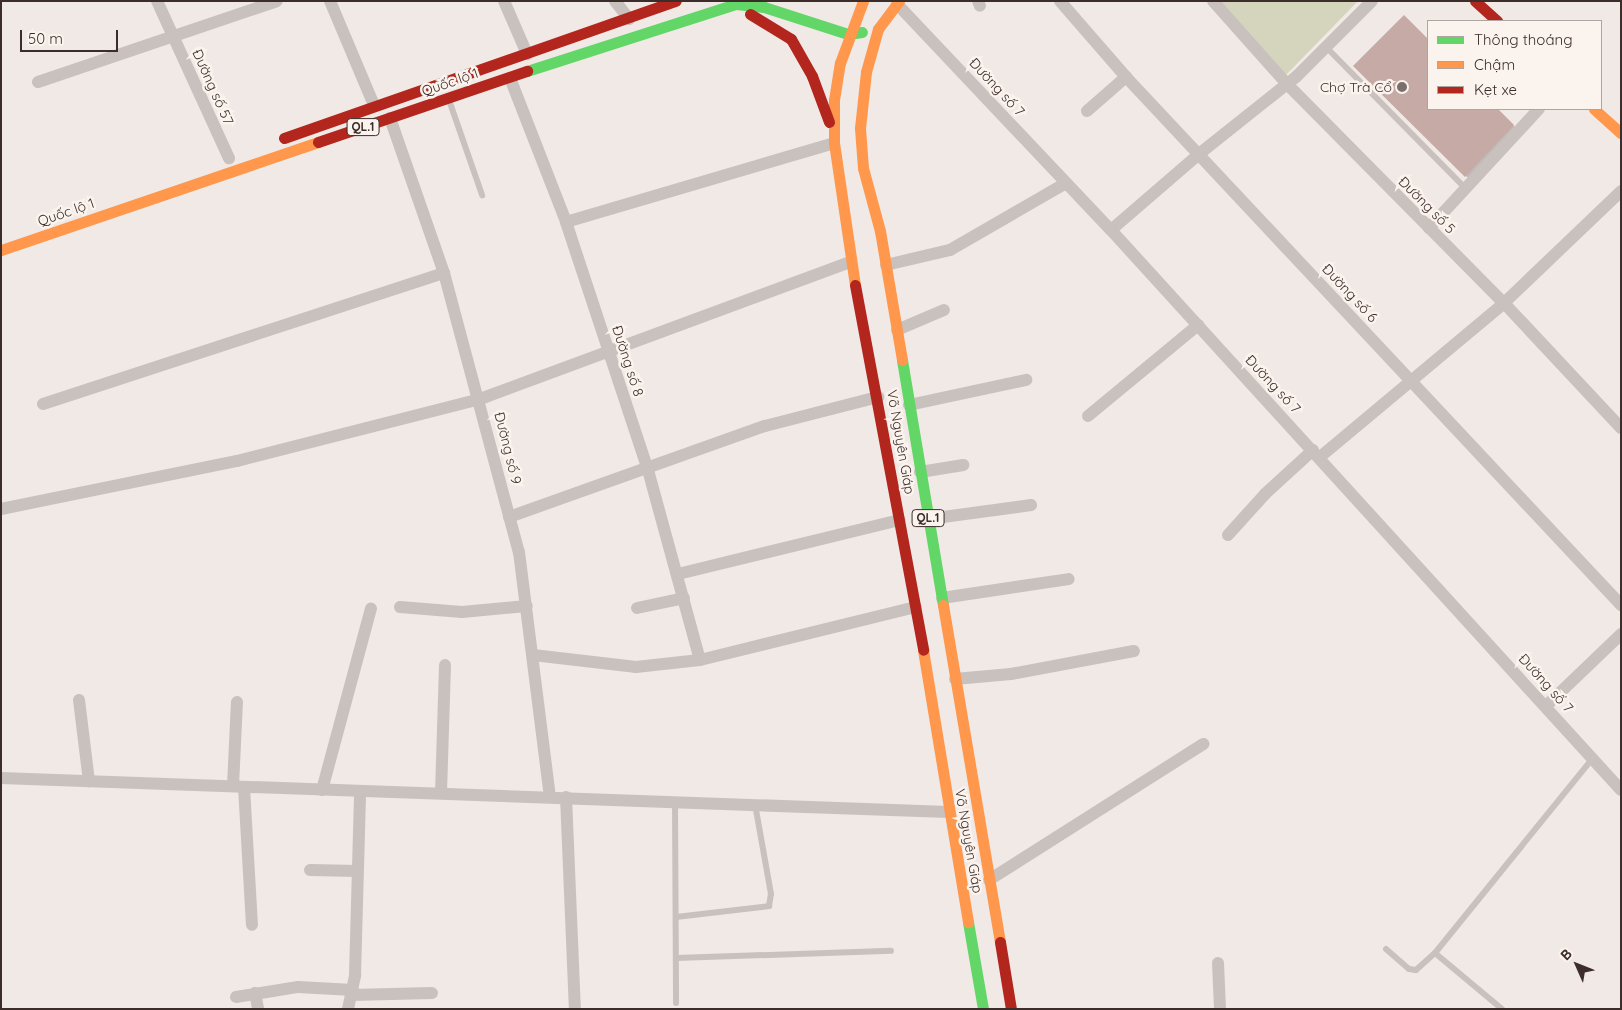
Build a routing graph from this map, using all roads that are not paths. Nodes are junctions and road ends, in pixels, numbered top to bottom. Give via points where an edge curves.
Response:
1 (157, 1) edge
2 (278, 1) edge
3 (330, 1) edge
4 (504, 1) edge
5 (615, 1) edge
6 (676, 1) edge
7 (1060, 1) edge
8 (1213, 1) edge
9 (1372, 1) edge
10 (1475, 1) edge
11 (861, 2) edge
12 (898, 3) edge
13 (725, 7) junction
14 (629, 19) junction
15 (1496, 20) edge
16 (878, 29) junction
17 (848, 34) junction
18 (174, 37) junction
19 (1326, 47) junction
20 (527, 54) junction
21 (1126, 77) junction
22 (510, 78) junction
23 (38, 82) dead end
24 (1287, 84) junction
25 (449, 99) junction
26 (374, 105) junction
27 (1538, 110) edge
28 (1595, 110) edge
29 (1087, 112) dead end
30 (390, 118) junction
31 (1621, 133) edge
32 (833, 138) junction
33 (274, 142) dead end
34 (1199, 154) junction
35 (229, 158) dead end
36 (1066, 183) junction
37 (1465, 188) junction
38 (1621, 190) edge
39 (482, 195) dead end
40 (566, 222) junction
41 (1429, 228) junction
42 (1111, 230) junction
43 (1, 250) edge
44 (852, 262) junction
45 (886, 265) junction
46 (444, 273) junction
47 (1504, 303) junction
48 (944, 310) dead end
49 (1198, 325) junction
50 (897, 330) junction
51 (609, 352) junction
52 (1026, 380) dead end
53 (1412, 382) junction
54 (878, 397) junction
55 (480, 399) junction
56 (43, 404) dead end
57 (909, 405) junction
58 (1088, 416) dead end
59 (1621, 428) edge
60 (1316, 453) junction
61 (963, 465) dead end
62 (648, 470) junction
63 (920, 472) junction
64 (1031, 505) dead end
65 (1, 509) edge
66 (509, 517) junction
67 (928, 519) junction
68 (900, 520) junction
69 (1228, 535) dead end
70 (678, 574) junction
71 (1069, 579) dead end
72 (684, 598) junction
73 (942, 598) junction
74 (1621, 605) edge
75 (527, 606) junction
76 (916, 606) junction
77 (400, 607) dead end
78 (371, 608) dead end
79 (637, 608) dead end
80 (1621, 634) edge
81 (1134, 651) dead end
82 (533, 655) junction
83 (700, 660) junction
84 (445, 665) dead end
85 (955, 679) junction
86 (79, 700) dead end
87 (237, 702) dead end
88 (1547, 705) junction
89 (1203, 744) dead end
90 (1593, 758) junction
91 (1, 778) edge
92 (89, 781) junction
93 (238, 787) junction
94 (322, 790) junction
95 (360, 790) junction
96 (1621, 790) edge
97 (441, 793) junction
98 (550, 796) junction
99 (566, 797) junction
100 (675, 801) junction
101 (755, 804) junction
102 (948, 812) junction
103 (310, 870) dead end
104 (357, 871) junction
105 (989, 880) junction
106 (676, 917) junction
107 (252, 925) dead end
108 (1386, 949) dead end
109 (891, 951) dead end
110 (1435, 953) junction
111 (676, 958) junction
112 (1218, 963) dead end
113 (352, 992) junction
114 (255, 993) junction
115 (432, 993) dead end
116 (236, 997) dead end
117 (676, 1003) dead end
118 (258, 1009) edge
119 (348, 1009) edge
120 (575, 1009) edge
121 (982, 1009) edge
122 (1011, 1009) edge
123 (1220, 1009) edge
124 (1502, 1009) edge

1 - 18 street, Đường số 57
2 - 18 street
3 - 26 street
4 - 20 street
5 - 14 street
6 - 14 main road, Quốc lộ 1 / QL.1
7 - 21 street, Đường số 6
8 - 24 street, Đường số 5
9 - 19 street
10 - 15 main road
11 - 16 main road
11 - 17 main road, Võ Nguyên Giáp / QL.1
12 - 16 main road, QL.1
12 - 36 street, Đường số 7
13 - 17 main road, Quốc lộ 1 / QL.1 via 736,4 764,7
13 - 22 main road, Quốc lộ 1 / QL.1
13 - 32 main road via 752,15 791,39 812,76
14 - 20 main road, Quốc lộ 1 / QL.1
16 - 17 main road, Quốc lộ 1 / QL.1
16 - 45 main road, Võ Nguyên Giáp / QL.1 via 866,72 860,128 863,168
17 - 32 main road, Võ Nguyên Giáp / QL.1 via 834,100
18 - 23 street
18 - 35 street, Đường số 57
19 - 24 street
19 - 37 lane
20 - 26 main road, Quốc lộ 1 / QL.1
21 - 29 street
21 - 34 street, Đường số 6
22 - 25 main road, Quốc lộ 1 / QL.1
22 - 40 street, Đường số 8
24 - 34 street
24 - 41 street, Đường số 5
25 - 30 main road, Quốc lộ 1 / QL.1
25 - 39 lane
26 - 33 main road, Quốc lộ 1 / QL.1
27 - 37 street
28 - 31 main road
30 - 43 main road, Quốc lộ 1 / QL.1
30 - 46 street, Đường số 9
32 - 40 street
32 - 44 main road, Võ Nguyên Giáp / QL.1
34 - 42 street
34 - 53 street, Đường số 6
36 - 42 street, Đường số 7
36 - 45 street via 976,238 950,250
37 - 41 street
38 - 47 street
40 - 51 street, Đường số 8
41 - 47 street, Đường số 5
42 - 49 street, Đường số 7
44 - 51 street
44 - 54 main road, Võ Nguyên Giáp / QL.1
45 - 50 main road, Võ Nguyên Giáp / QL.1
46 - 55 street, Đường số 9
46 - 56 street
47 - 53 street
47 - 59 street, Đường số 5
48 - 50 street
49 - 58 street
49 - 60 street, Đường số 7
50 - 57 main road, Võ Nguyên Giáp / QL.1
51 - 55 street
51 - 62 street, Đường số 8
52 - 57 street
53 - 60 street
53 - 74 street, Đường số 6
54 - 62 street via 765,426
54 - 68 main road, Võ Nguyên Giáp / QL.1
55 - 65 street via 237,461
55 - 66 street, Đường số 9
57 - 63 main road, Võ Nguyên Giáp / QL.1
60 - 69 street via 1265,494
60 - 88 street, Đường số 7
61 - 63 street
62 - 66 street
62 - 70 street, Đường số 8
63 - 67 main road, Võ Nguyên Giáp / QL.1
64 - 67 street
66 - 75 street, Đường số 9 via 519,552
67 - 73 main road, Võ Nguyên Giáp / QL.1
68 - 70 street
68 - 76 main road, Võ Nguyên Giáp / QL.1
70 - 72 street, Đường số 8
71 - 73 street
72 - 79 street
72 - 83 street, Đường số 8
73 - 85 main road, Võ Nguyên Giáp / QL.1
75 - 77 street via 462,612
75 - 82 street, Đường số 9
76 - 83 street
76 - 102 main road, Võ Nguyên Giáp / QL.1
78 - 94 street
80 - 88 street
81 - 85 street via 1011,674
82 - 83 street via 636,666
82 - 98 street, Đường số 9
84 - 97 street
85 - 105 main road, Võ Nguyên Giáp / QL.1
86 - 92 street
87 - 93 street
88 - 90 street, Đường số 7
89 - 105 street
90 - 96 street, Đường số 7
90 - 110 lane
91 - 92 street
92 - 93 street
93 - 94 street
93 - 107 street
94 - 95 street
95 - 97 street
95 - 104 street
97 - 98 street
98 - 99 street
99 - 100 street
99 - 120 street
100 - 101 street
100 - 106 lane
101 - 102 street
101 - 106 lane via 771,894 770,906
102 - 121 main road, Võ Nguyên Giáp / QL.1
103 - 104 street
104 - 113 street
105 - 122 main road, Võ Nguyên Giáp / QL.1
106 - 111 lane
108 - 110 lane via 1409,969 1416,970
109 - 111 lane
110 - 124 lane
111 - 117 lane
112 - 123 street
113 - 114 street via 298,987
113 - 115 street
113 - 119 street
114 - 116 street
114 - 118 street

